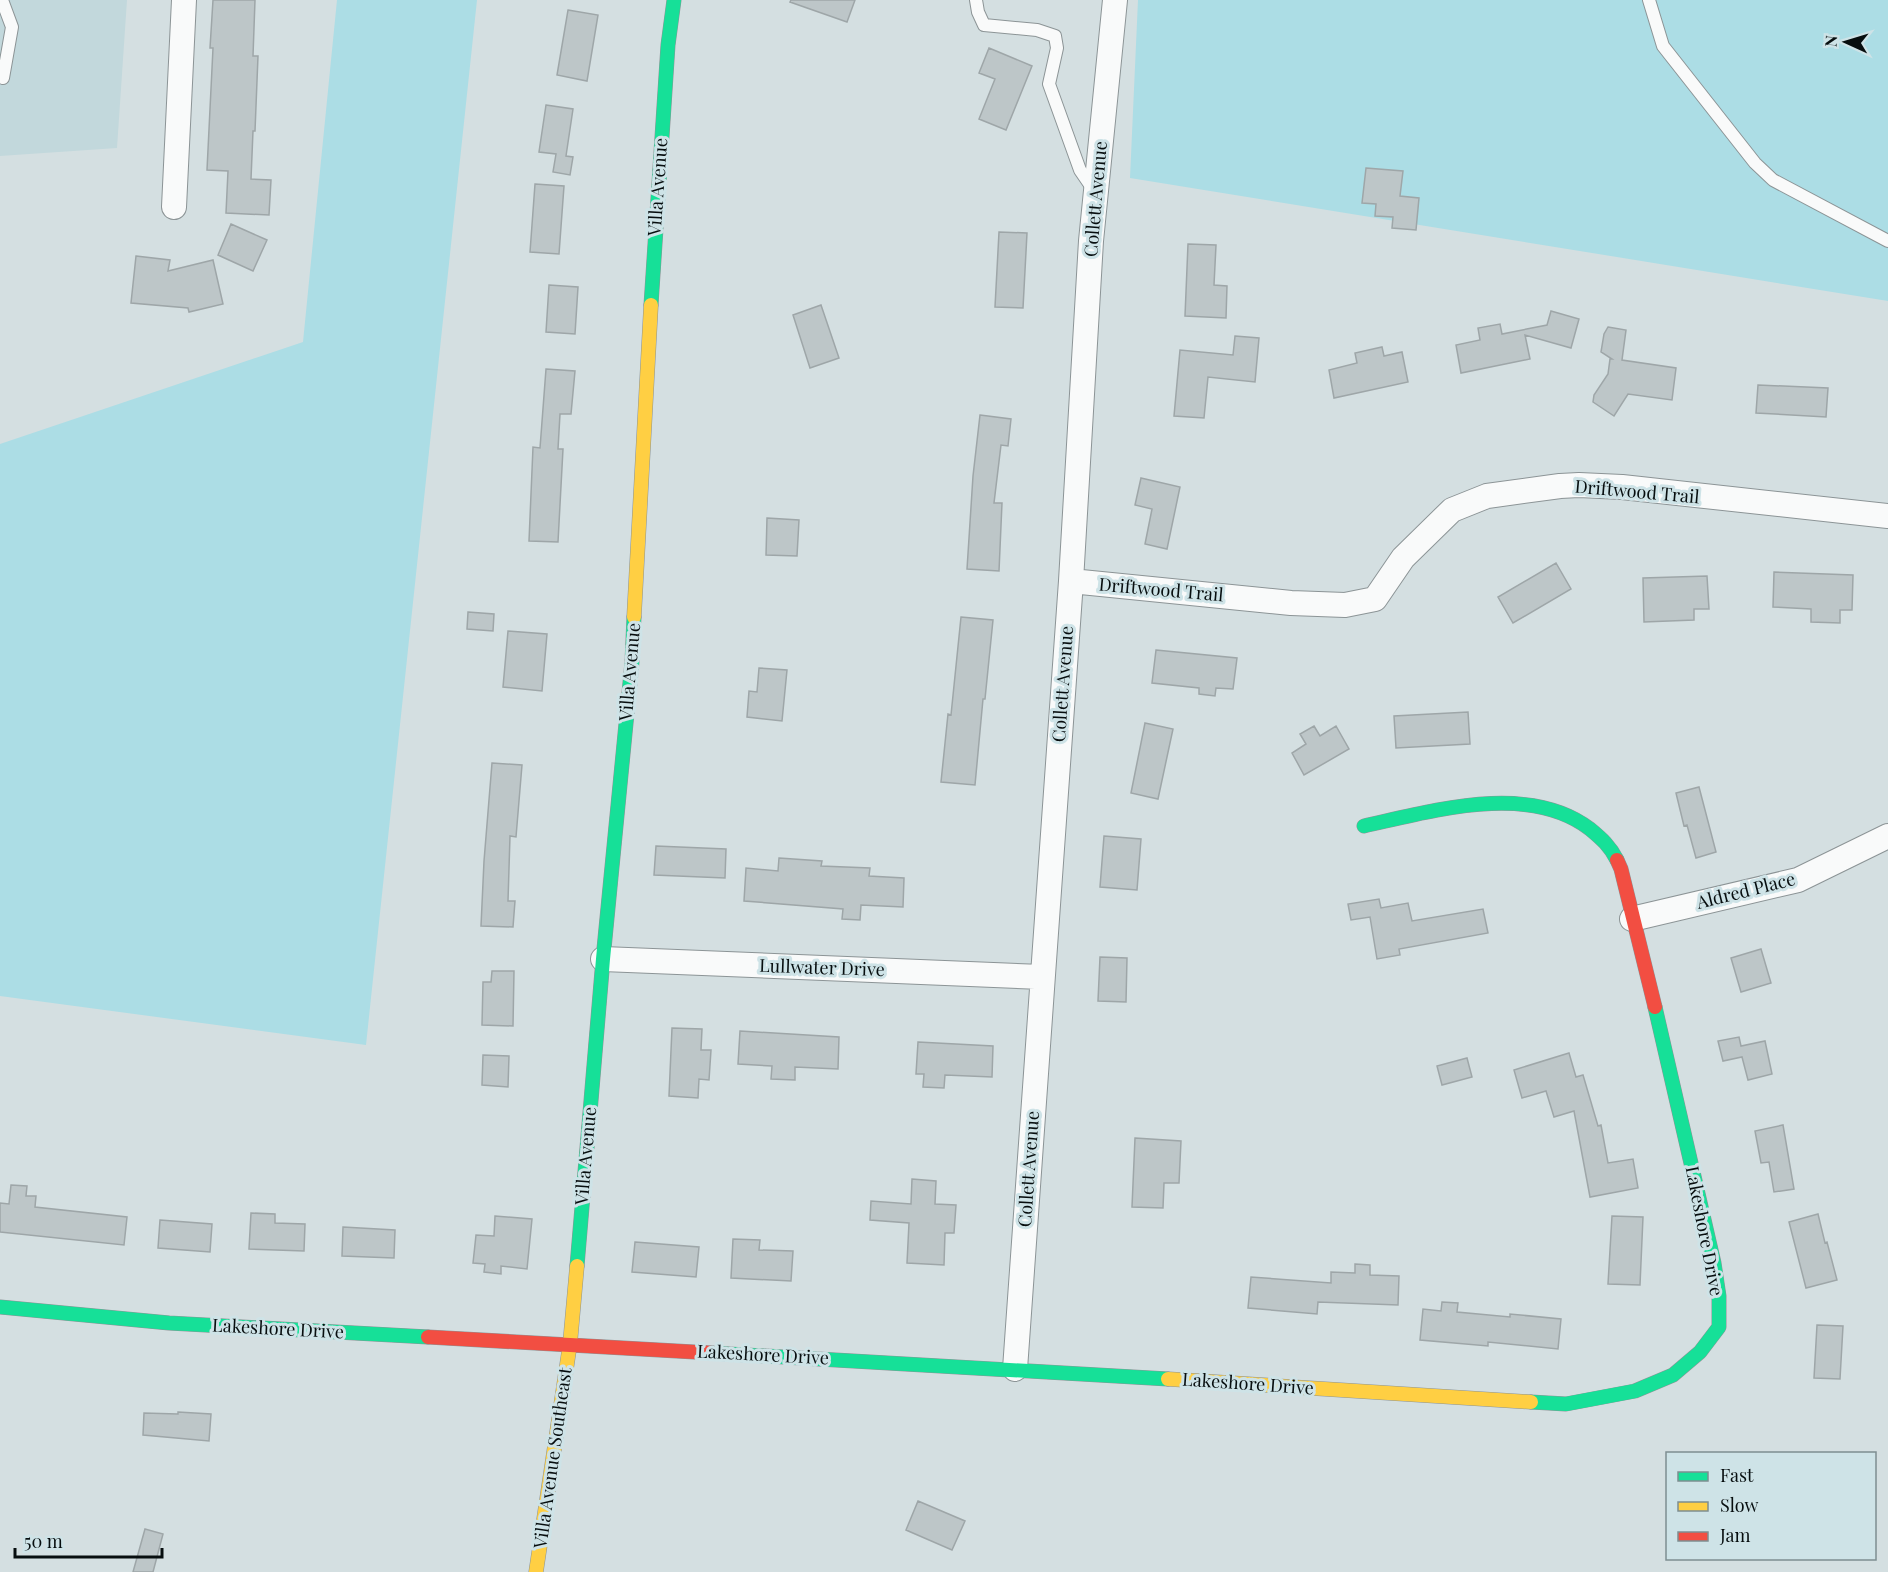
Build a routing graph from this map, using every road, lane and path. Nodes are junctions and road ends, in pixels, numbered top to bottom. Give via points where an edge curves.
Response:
1 (2, 0) edge
2 (184, 0) edge
3 (674, 0) edge
4 (976, 0) edge
5 (1115, 0) edge
6 (1649, 0) edge
7 (3, 78) dead end
8 (1096, 192) junction
9 (174, 207) dead end
10 (1888, 241) edge
11 (1888, 516) edge
12 (1071, 581) junction
13 (1364, 826) dead end
14 (1888, 836) edge
15 (1632, 919) junction
16 (603, 959) junction
17 (1042, 977) junction
18 (0, 1307) edge
19 (570, 1344) junction
20 (1015, 1369) junction
21 (536, 1572) edge

1 - 7 lane via 12,27
2 - 9 street
3 - 16 street, Villa Avenue via 657,194 632,662
4 - 8 lane via 984,25 1036,30 1055,36 1057,48 1049,84 1080,170
5 - 8 street, Collett Avenue
6 - 10 lane via 1663,46 1755,163 1773,180
8 - 12 street, Collett Avenue
11 - 12 street, Driftwood Trail via 1579,484 1487,496 1452,510 1403,558 1374,599 1345,606
12 - 17 street, Collett Avenue
13 - 15 street, Lakeshore Drive via 1452,809 1510,803 1543,806 1581,821 1606,842 1621,869
14 - 15 street, Aldred Place via 1798,880
15 - 20 street, Lakeshore Drive via 1681,1116 1719,1296 1719,1327 1700,1352 1672,1375 1635,1391 1566,1404
16 - 17 street, Lullwater Drive
16 - 19 street, Villa Avenue
17 - 20 street, Collett Avenue
18 - 19 street, Lakeshore Drive via 169,1323
19 - 20 street, Lakeshore Drive
19 - 21 street, Villa Avenue Southeast

